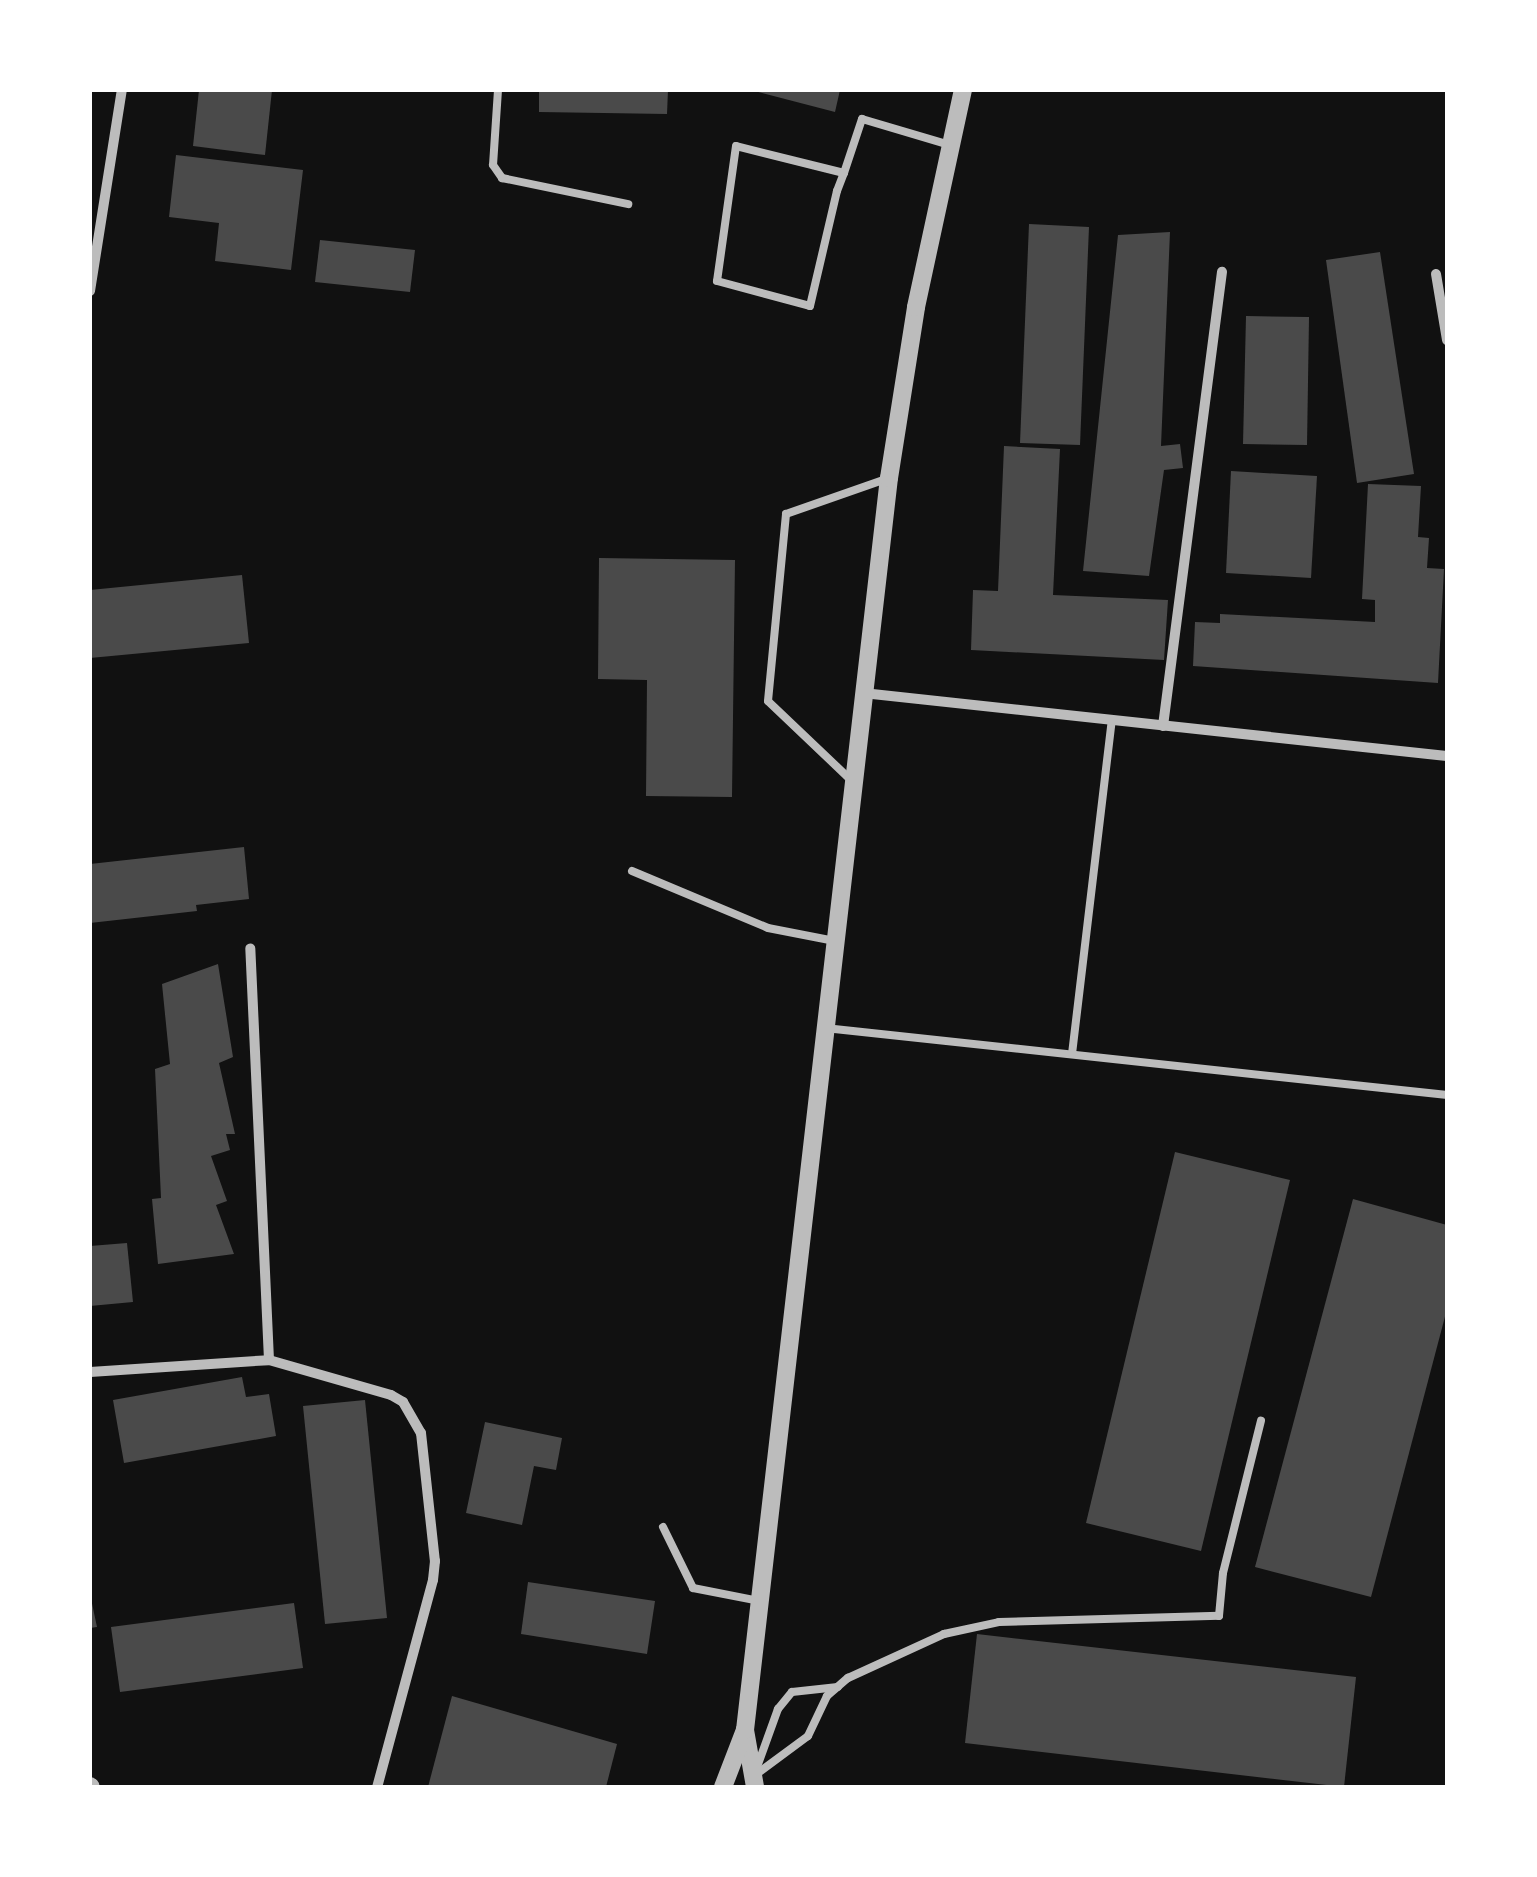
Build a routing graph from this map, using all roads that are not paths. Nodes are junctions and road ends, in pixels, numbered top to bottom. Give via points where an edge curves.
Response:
1 (122, 90) edge
2 (498, 90) edge
3 (963, 90) edge
4 (950, 145) junction
5 (844, 173) junction
6 (628, 204) dead end
7 (1222, 272) dead end
8 (1436, 274) dead end
9 (90, 291) edge
10 (1447, 340) edge
11 (889, 478) junction
12 (864, 693) junction
13 (1112, 720) junction
14 (1164, 726) junction
15 (1447, 756) edge
16 (853, 782) junction
17 (632, 870) dead end
18 (835, 941) junction
19 (250, 948) dead end
20 (825, 1028) junction
21 (1072, 1054) junction
22 (1447, 1094) edge
23 (270, 1360) junction
24 (90, 1372) edge
25 (1261, 1421) dead end
26 (663, 1527) dead end
27 (758, 1601) junction
28 (838, 1687) junction
29 (745, 1730) junction
30 (754, 1781) edge
31 (376, 1787) edge
32 (724, 1787) edge

1 - 9 street
2 - 6 lane via 492,164 502,178
3 - 4 street
4 - 5 lane via 862,119
4 - 11 street
5 - 5 lane via 810,306 717,281 736,146
7 - 14 street
8 - 10 street
11 - 12 street
11 - 16 lane via 786,514 768,701
12 - 13 street
12 - 16 street
13 - 14 street
13 - 21 lane
14 - 15 street
16 - 18 street
17 - 18 lane via 768,928
18 - 20 street
19 - 23 street
20 - 21 lane
20 - 27 street
21 - 22 lane
23 - 24 street
23 - 31 street via 390,1395 403,1402 421,1433 434,1580
25 - 28 lane via 1223,1572 1219,1616 999,1622 944,1634
26 - 27 lane via 693,1588
27 - 29 street
28 - 30 lane via 808,1736
28 - 30 lane via 792,1692 778,1709
29 - 30 street
29 - 32 street

